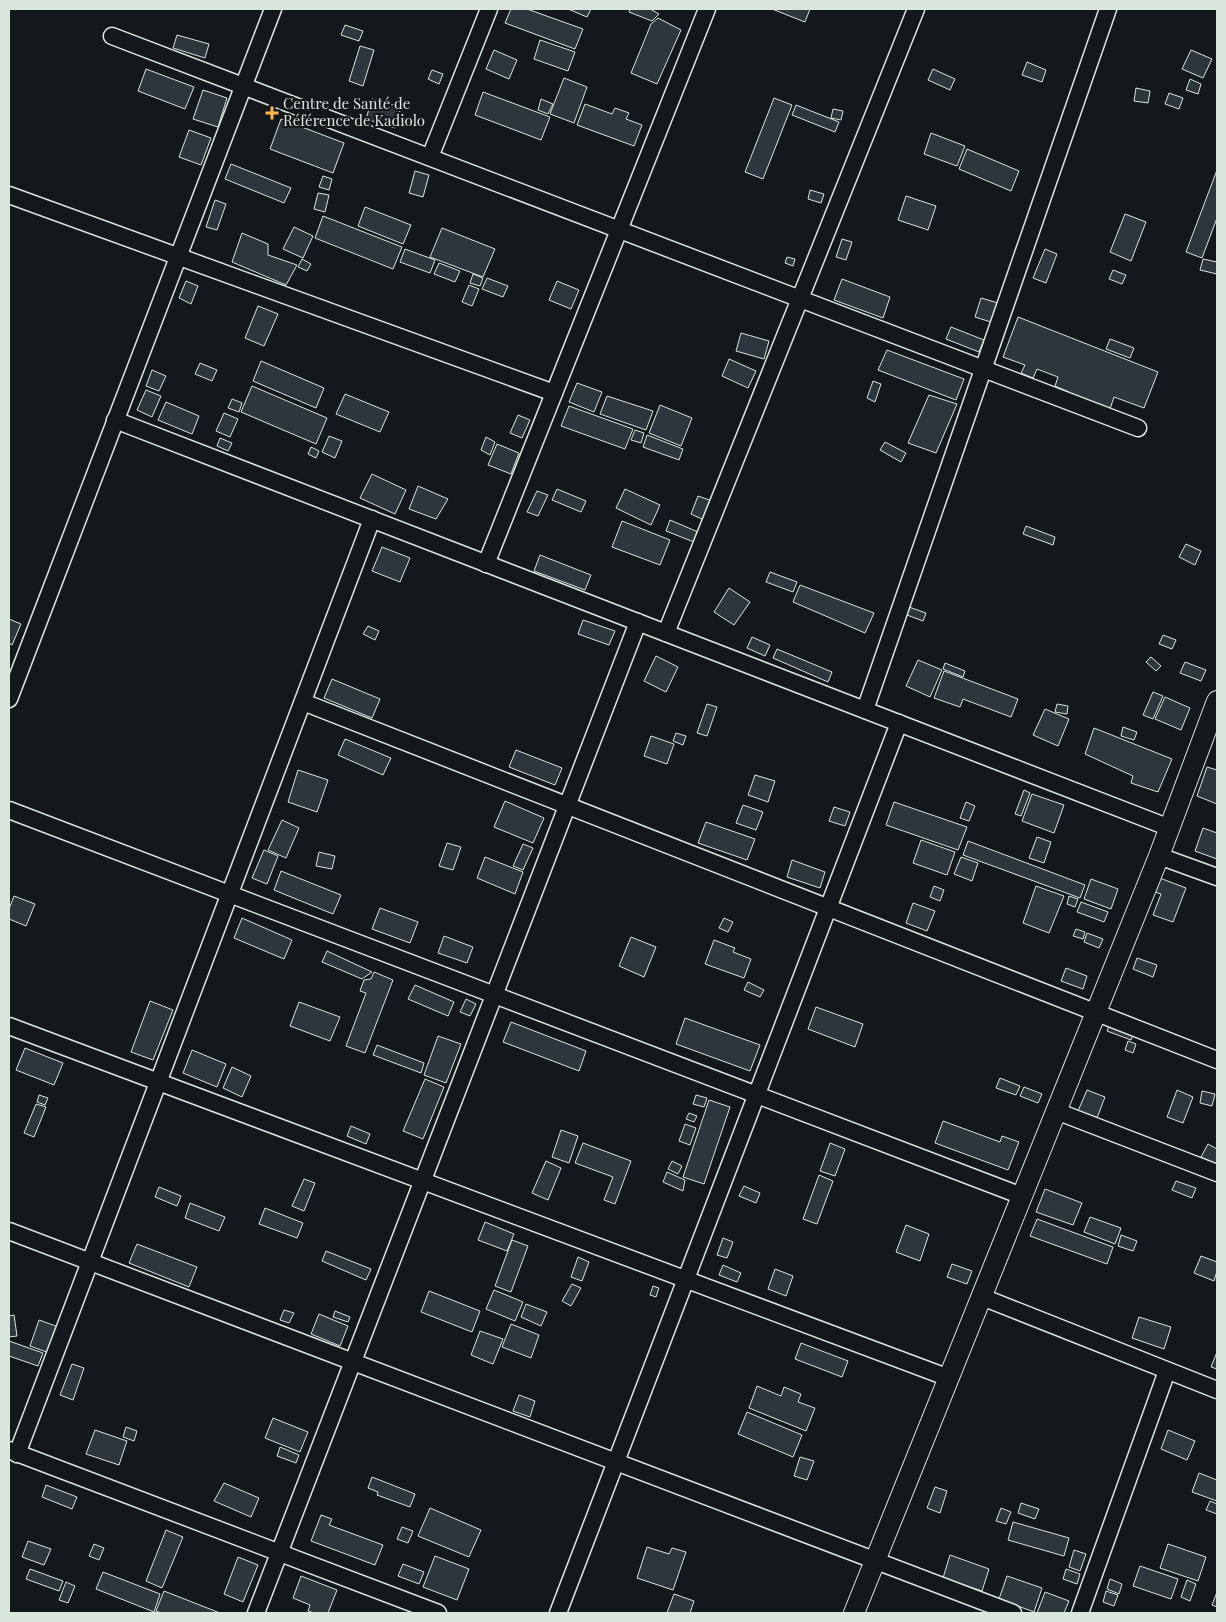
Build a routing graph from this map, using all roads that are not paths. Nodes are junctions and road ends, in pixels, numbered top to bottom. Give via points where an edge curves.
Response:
1 (273, 9) edge
2 (489, 9) edge
3 (707, 9) edge
4 (916, 9) edge
5 (1108, 9) edge
6 (112, 36) dead end
7 (244, 86) junction
8 (430, 157) junction
9 (9, 195) edge
10 (619, 230) junction
11 (178, 257) junction
12 (800, 299) junction
13 (983, 369) junction
14 (554, 393) junction
15 (115, 420) junction
16 (1138, 428) dead end
17 (372, 520) junction
18 (486, 564) junction
19 (638, 622) junction
20 (666, 633) junction
21 (9, 699) edge
22 (1217, 701) edge
23 (303, 702) junction
24 (865, 710) junction
25 (899, 723) junction
26 (567, 806) junction
27 (9, 810) edge
28 (1170, 828) junction
29 (1159, 856) junction
30 (1217, 878) edge
31 (230, 894) junction
32 (828, 908) junction
33 (494, 995) junction
34 (1096, 1013) junction
35 (9, 1026) edge
36 (1217, 1060) edge
37 (158, 1082) junction
38 (757, 1094) junction
39 (1056, 1111) junction
40 (1217, 1173) edge
41 (423, 1180) junction
42 (1022, 1196) junction
43 (9, 1231) edge
44 (90, 1262) junction
45 (686, 1280) junction
46 (982, 1297) junction
47 (353, 1362) junction
48 (1167, 1370) junction
49 (949, 1378) junction
50 (1217, 1390) edge
51 (13, 1452) edge
52 (616, 1462) junction
53 (279, 1553) junction
54 (876, 1561) junction
55 (256, 1613) edge
56 (438, 1613) edge
57 (558, 1613) edge
58 (854, 1613) edge
59 (1013, 1613) edge
60 (1080, 1613) edge

1 - 7 street
2 - 8 street
3 - 10 street
4 - 12 street
5 - 13 street
6 - 7 street
7 - 8 street
7 - 11 street
8 - 10 street
9 - 11 street
10 - 12 street
10 - 14 street
11 - 14 street
11 - 15 street
12 - 13 street
12 - 20 street
13 - 16 street
13 - 24 street
14 - 18 street
15 - 17 street
15 - 21 street
17 - 18 street
17 - 23 street
18 - 19 street
19 - 20 street
19 - 26 street
20 - 24 street
22 - 28 street
23 - 26 street
23 - 31 street
24 - 25 street
25 - 28 street
25 - 32 street
26 - 32 street
26 - 33 street
27 - 31 street
28 - 29 street
29 - 30 street
29 - 34 street
31 - 33 street
31 - 37 street
32 - 34 street
32 - 38 street
33 - 38 street
33 - 41 street
34 - 36 street
34 - 39 street
35 - 37 street
37 - 41 street
37 - 44 street
38 - 42 street
38 - 45 street
39 - 40 street
39 - 42 street
41 - 45 street
41 - 47 street
42 - 46 street
43 - 44 street
44 - 47 street
44 - 51 street
45 - 49 street
45 - 52 street
46 - 48 street
46 - 49 street
47 - 52 street
47 - 53 street
48 - 50 street
48 - 60 street
49 - 54 street
51 - 53 street
52 - 54 street
52 - 57 street
53 - 55 street
53 - 56 street
54 - 58 street
54 - 59 street

